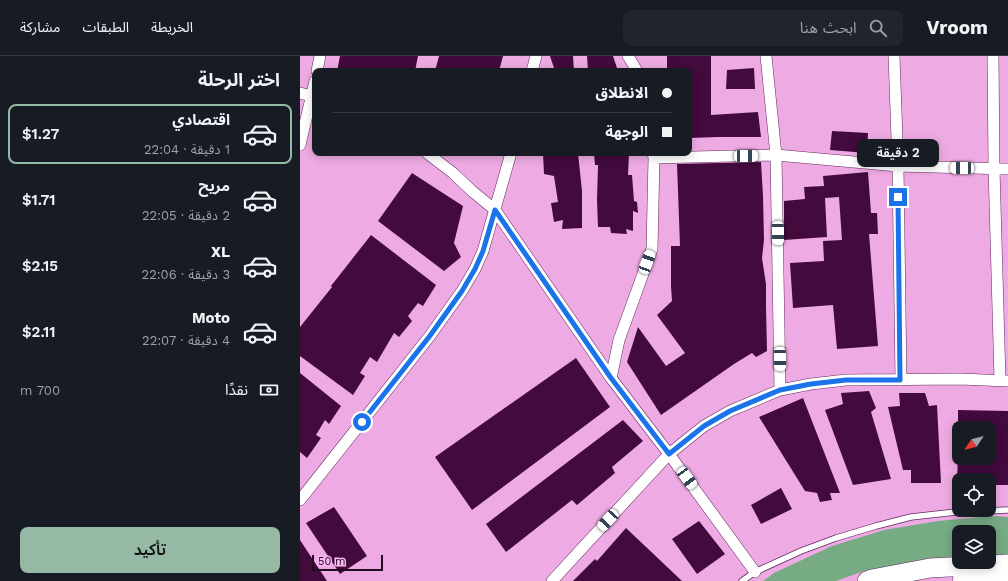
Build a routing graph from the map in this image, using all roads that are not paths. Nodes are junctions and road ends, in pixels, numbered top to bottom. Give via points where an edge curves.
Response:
1 (320, 56) edge
2 (536, 56) edge
3 (628, 56) edge
4 (766, 56) edge
5 (894, 56) edge
6 (993, 56) edge
7 (318, 68) edge
8 (533, 68) edge
9 (635, 68) edge
10 (300, 93) edge
11 (312, 97) edge
12 (312, 101) edge
13 (300, 145) edge
14 (776, 155) junction
15 (431, 156) edge
16 (510, 156) edge
17 (653, 156) edge
18 (692, 156) edge
19 (898, 166) junction
20 (994, 168) junction
21 (1008, 169) edge
22 (495, 210) junction
23 (611, 378) junction
24 (900, 380) junction
25 (1004, 381) edge
26 (780, 390) junction
27 (669, 454) junction
28 (300, 500) edge
29 (1008, 510) edge
30 (1008, 564) edge
31 (755, 572) junction
32 (1008, 579) edge
33 (552, 581) edge
34 (742, 581) edge
35 (867, 581) edge
36 (962, 581) edge

1 - 7 street
2 - 8 street
3 - 9 street
4 - 14 street
5 - 19 street
6 - 20 street
10 - 11 street
12 - 13 street
14 - 18 street
14 - 19 street
14 - 26 street
15 - 22 street
16 - 22 street
17 - 23 street via 652,249 619,340
19 - 20 street
19 - 24 street
20 - 21 street
20 - 25 street
22 - 23 street
22 - 28 street via 483,251 462,291 429,337
23 - 27 street
24 - 25 street
24 - 26 street via 846,380
26 - 27 street via 730,411 704,426
27 - 31 street
27 - 33 street
29 - 31 lane via 911,517 836,538
30 - 35 highway via 930,568
31 - 34 lane
32 - 36 highway

